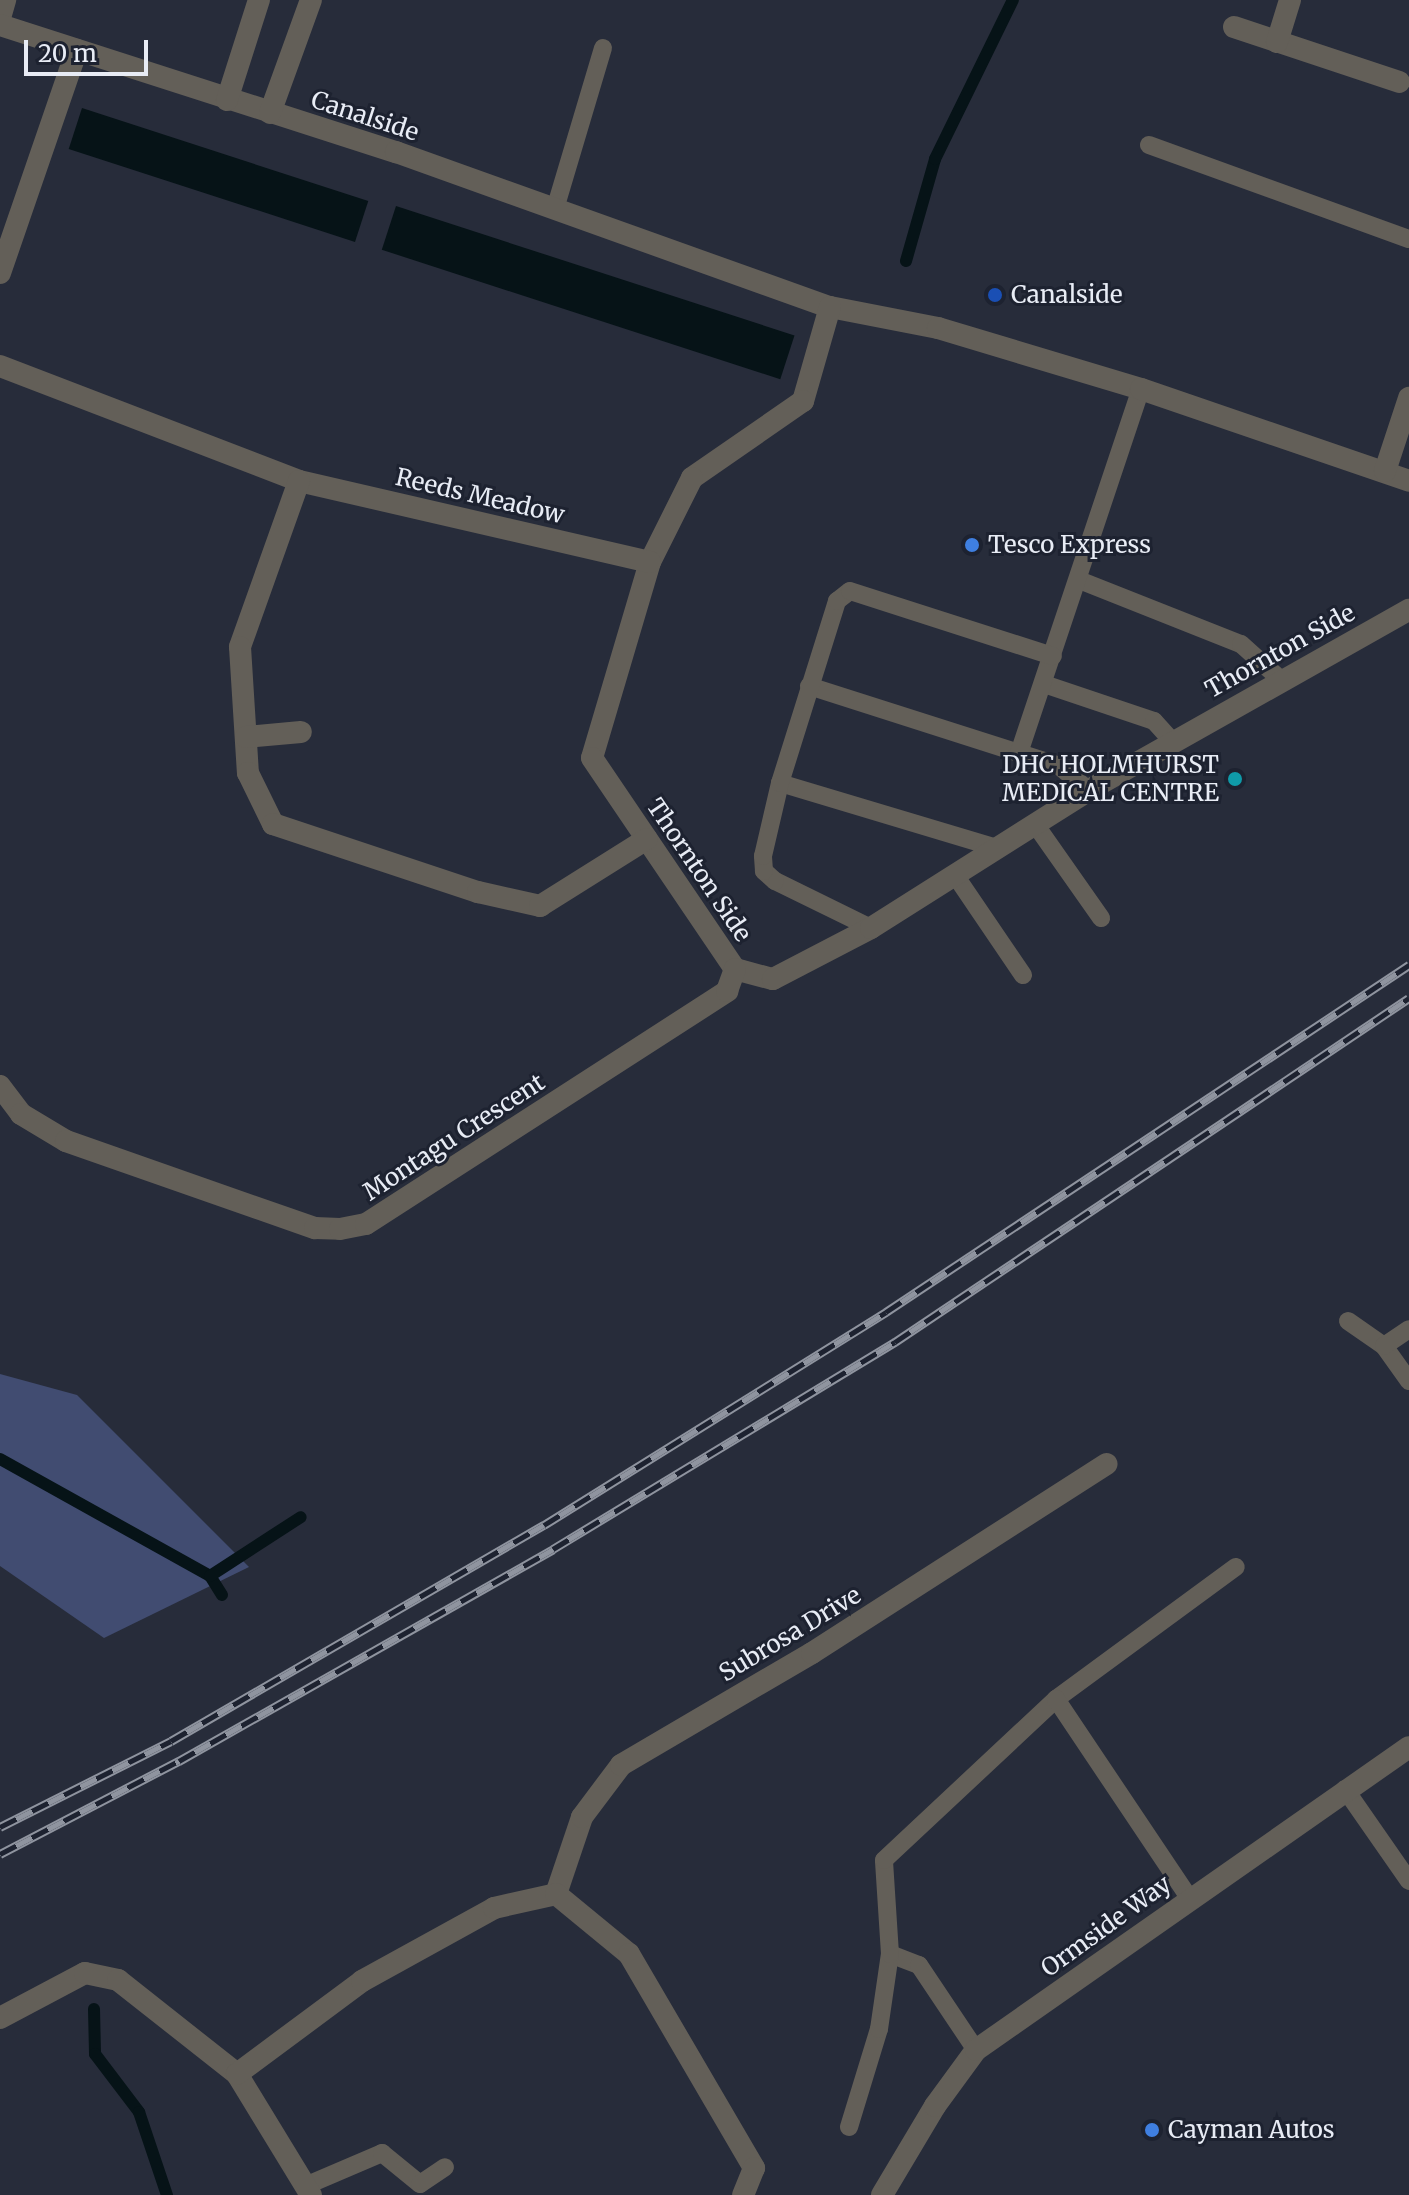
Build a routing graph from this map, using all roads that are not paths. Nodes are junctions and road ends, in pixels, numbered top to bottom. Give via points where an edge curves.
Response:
1 (5, 0) edge
2 (259, 0) edge
3 (311, 0) edge
4 (1290, 0) edge
5 (0, 18) edge
6 (0, 25) edge
7 (1234, 27) dead end
8 (1277, 42) junction
9 (603, 48) dead end
10 (77, 50) junction
11 (1399, 82) dead end
12 (227, 100) junction
13 (270, 113) junction
14 (1149, 145) dead end
15 (555, 209) junction
16 (1409, 239) edge
17 (0, 273) edge
18 (830, 307) junction
19 (0, 366) edge
20 (1141, 389) junction
21 (1409, 398) edge
22 (1385, 471) junction
23 (299, 481) junction
24 (1409, 481) edge
25 (650, 562) junction
26 (1079, 580) junction
27 (1409, 610) edge
28 (1053, 656) junction
29 (1280, 679) junction
30 (1044, 684) junction
31 (809, 686) junction
32 (301, 732) dead end
33 (246, 737) junction
34 (1172, 741) junction
35 (1019, 753) junction
36 (780, 783) junction
37 (1089, 790) junction
38 (1035, 824) junction
39 (647, 839) junction
40 (996, 848) junction
41 (955, 875) junction
42 (1101, 918) dead end
43 (871, 928) junction
44 (735, 969) junction
45 (1023, 975) dead end
46 (0, 1086) edge
47 (1348, 1321) dead end
48 (1409, 1329) edge
49 (1384, 1346) junction
50 (1409, 1381) edge
51 (1106, 1464) dead end
52 (1236, 1567) dead end
53 (1056, 1699) junction
54 (1409, 1747) edge
55 (1345, 1789) junction
56 (1409, 1881) edge
57 (556, 1894) junction
58 (1189, 1898) junction
59 (890, 1954) junction
60 (0, 2018) edge
61 (976, 2050) junction
62 (237, 2074) junction
63 (849, 2127) dead end
64 (445, 2167) dead end
65 (308, 2190) edge
66 (743, 2195) edge
67 (882, 2195) edge

1 - 5 street
2 - 12 street
3 - 13 street
4 - 8 street
6 - 10 street, Canalside
7 - 8 street
8 - 11 street
9 - 15 lane
10 - 12 street, Canalside
10 - 17 street
12 - 13 street, Canalside
13 - 15 street, Canalside
14 - 16 lane
15 - 18 street, Canalside
18 - 20 street, Canalside via 938,328
18 - 25 street, Thornton Side via 803,401 692,478
19 - 23 street, Reeds Meadow
20 - 22 street, Canalside
20 - 26 lane
21 - 22 street
22 - 24 street, Canalside
23 - 25 street, Reeds Meadow
23 - 33 street via 240,647
25 - 39 street, Thornton Side via 592,758
26 - 28 lane
26 - 29 lane via 1241,644
27 - 29 street, Thornton Side
28 - 30 lane
28 - 31 lane via 850,591 837,601
29 - 34 street, Thornton Side
30 - 34 lane via 1154,721
30 - 35 lane
31 - 35 lane
31 - 36 lane
32 - 33 street
33 - 39 street via 248,773 273,824 521,904 540,906
34 - 37 street, Thornton Side
35 - 37 lane via 1059,766
36 - 40 lane
36 - 43 lane via 764,871
37 - 38 street, Thornton Side
38 - 40 street, Thornton Side
38 - 42 lane
39 - 44 street, Thornton Side
40 - 41 street, Thornton Side
41 - 43 street, Thornton Side
41 - 45 lane
43 - 44 street, Thornton Side via 773,979
44 - 46 street, Montagu Crescent via 727,991 366,1224 340,1229 315,1228 66,1141 21,1114
47 - 49 lane
48 - 49 lane
49 - 50 lane
51 - 57 street, Subrosa Drive via 812,1653 621,1765 582,1817
52 - 53 lane
53 - 58 lane
53 - 59 lane via 884,1860
54 - 55 street, Ormside Way
55 - 56 lane
55 - 58 street, Ormside Way
57 - 62 street via 494,1908 362,1981
57 - 66 street via 629,1954 754,2168
58 - 61 street, Ormside Way
59 - 61 lane via 919,1965
59 - 63 lane via 879,2029
60 - 62 street via 85,1973 118,1980
61 - 67 street, Ormside Way
62 - 65 street
64 - 65 lane via 420,2184 382,2153

